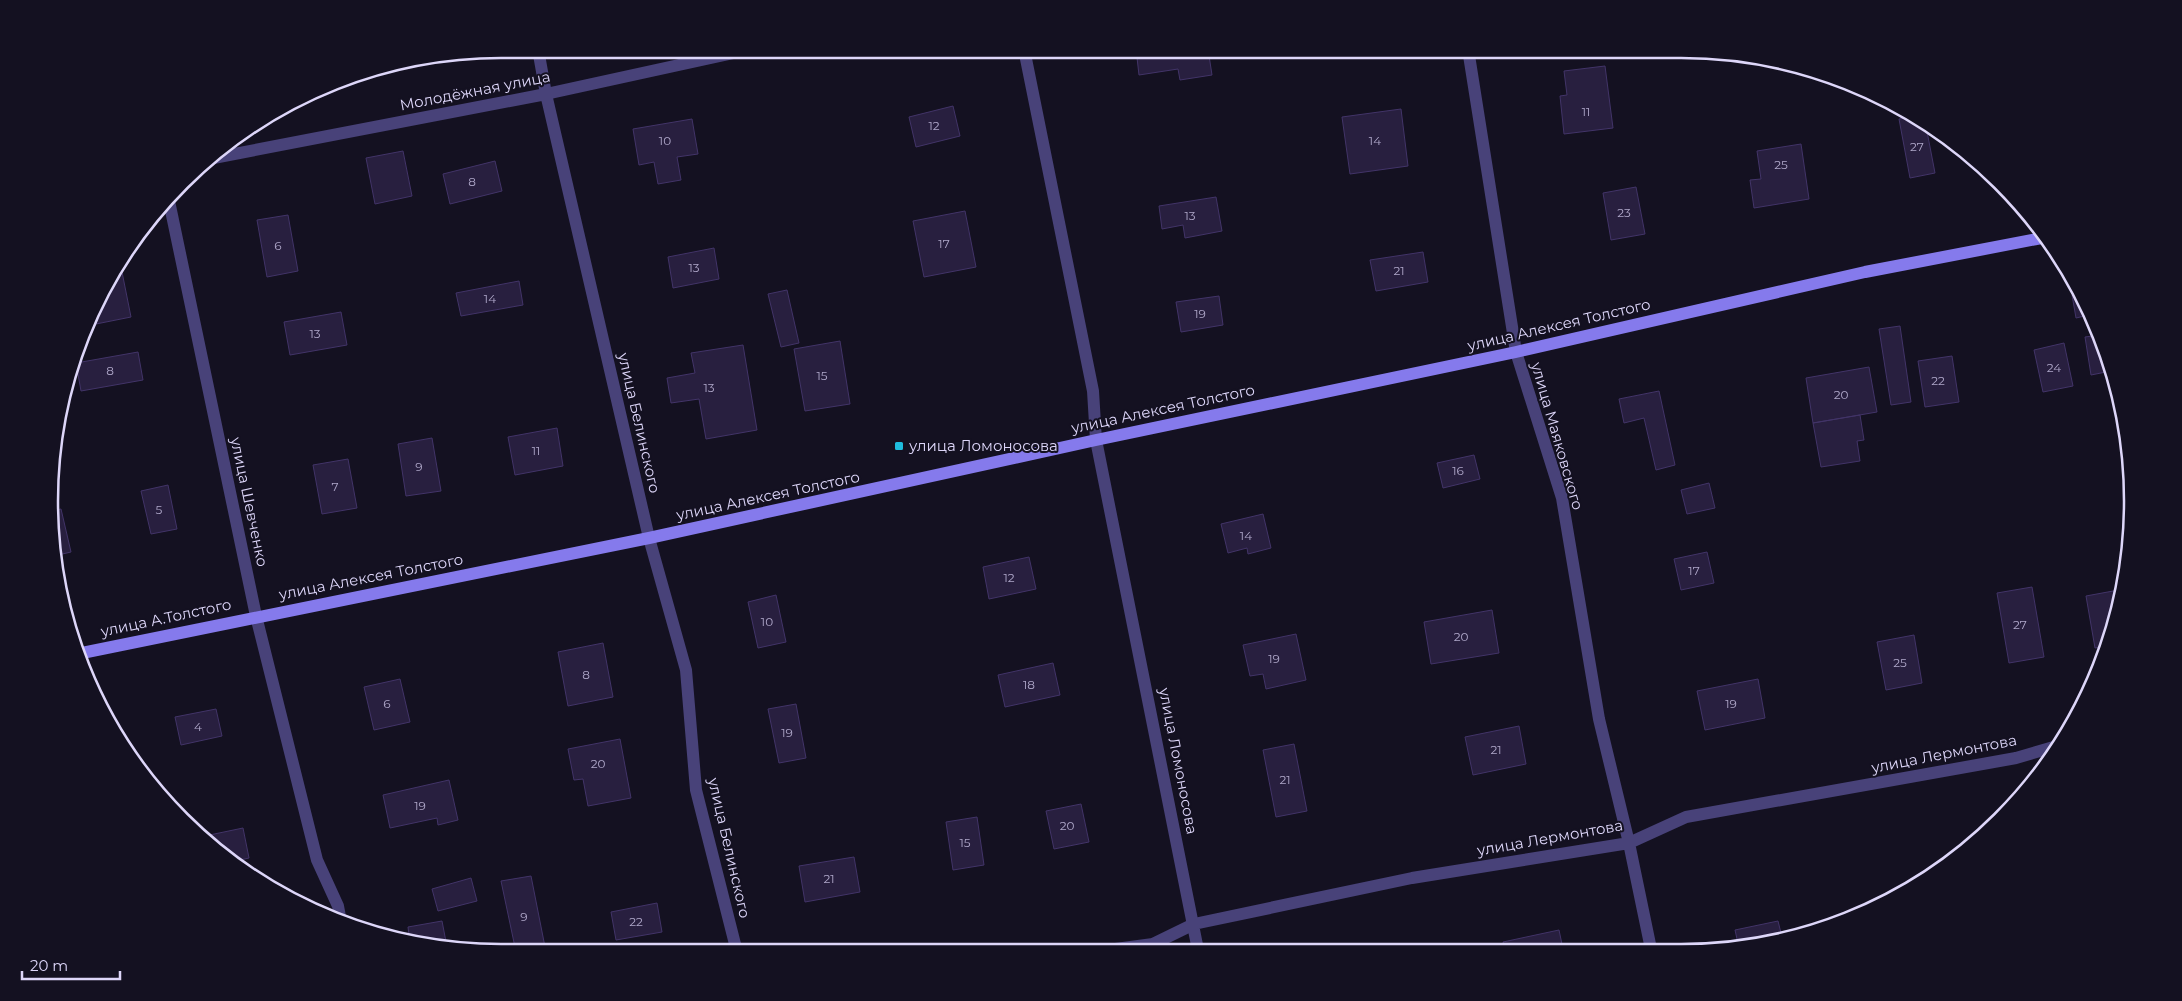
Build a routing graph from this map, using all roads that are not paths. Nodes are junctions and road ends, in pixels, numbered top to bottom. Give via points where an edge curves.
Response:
1 (540, 58) edge
2 (711, 58) edge
3 (1026, 58) edge
4 (1469, 58) edge
5 (546, 94) junction
6 (221, 156) edge
7 (170, 205) edge
8 (2039, 239) edge
9 (1516, 352) junction
10 (1096, 440) junction
11 (649, 538) junction
12 (256, 616) junction
13 (85, 652) edge
14 (2049, 748) edge
15 (1629, 843) junction
16 (339, 913) edge
17 (1194, 924) junction
18 (735, 944) edge
19 (1153, 944) edge
20 (1197, 944) edge
21 (1650, 944) edge

1 - 5 street, улица Белинского
2 - 5 street, Молодёжная улица
3 - 10 street, улица Ломоносова via 1093,391
4 - 9 street, улица Маяковского
5 - 6 street, Молодёжная улица
5 - 11 street, улица Белинского
7 - 12 street, улица Шевченко
8 - 9 street, улица Алексея Толстого via 1865,272
9 - 10 street, улица Алексея Толстого
9 - 15 street, улица Маяковского via 1562,498 1598,719
10 - 11 street, улица Алексея Толстого
10 - 17 street, улица Ломоносова
11 - 12 street, улица Алексея Толстого
11 - 18 street, улица Белинского via 686,670 696,790
12 - 13 street, улица А.Толстого
12 - 16 street, улица Шевченко via 317,860
14 - 15 street, улица Лермонтова via 2016,758 1686,817
15 - 17 street, улица Лермонтова via 1412,878
15 - 21 street, улица Маяковского
17 - 19 street, улица Лермонтова
17 - 20 street, улица Ломоносова

